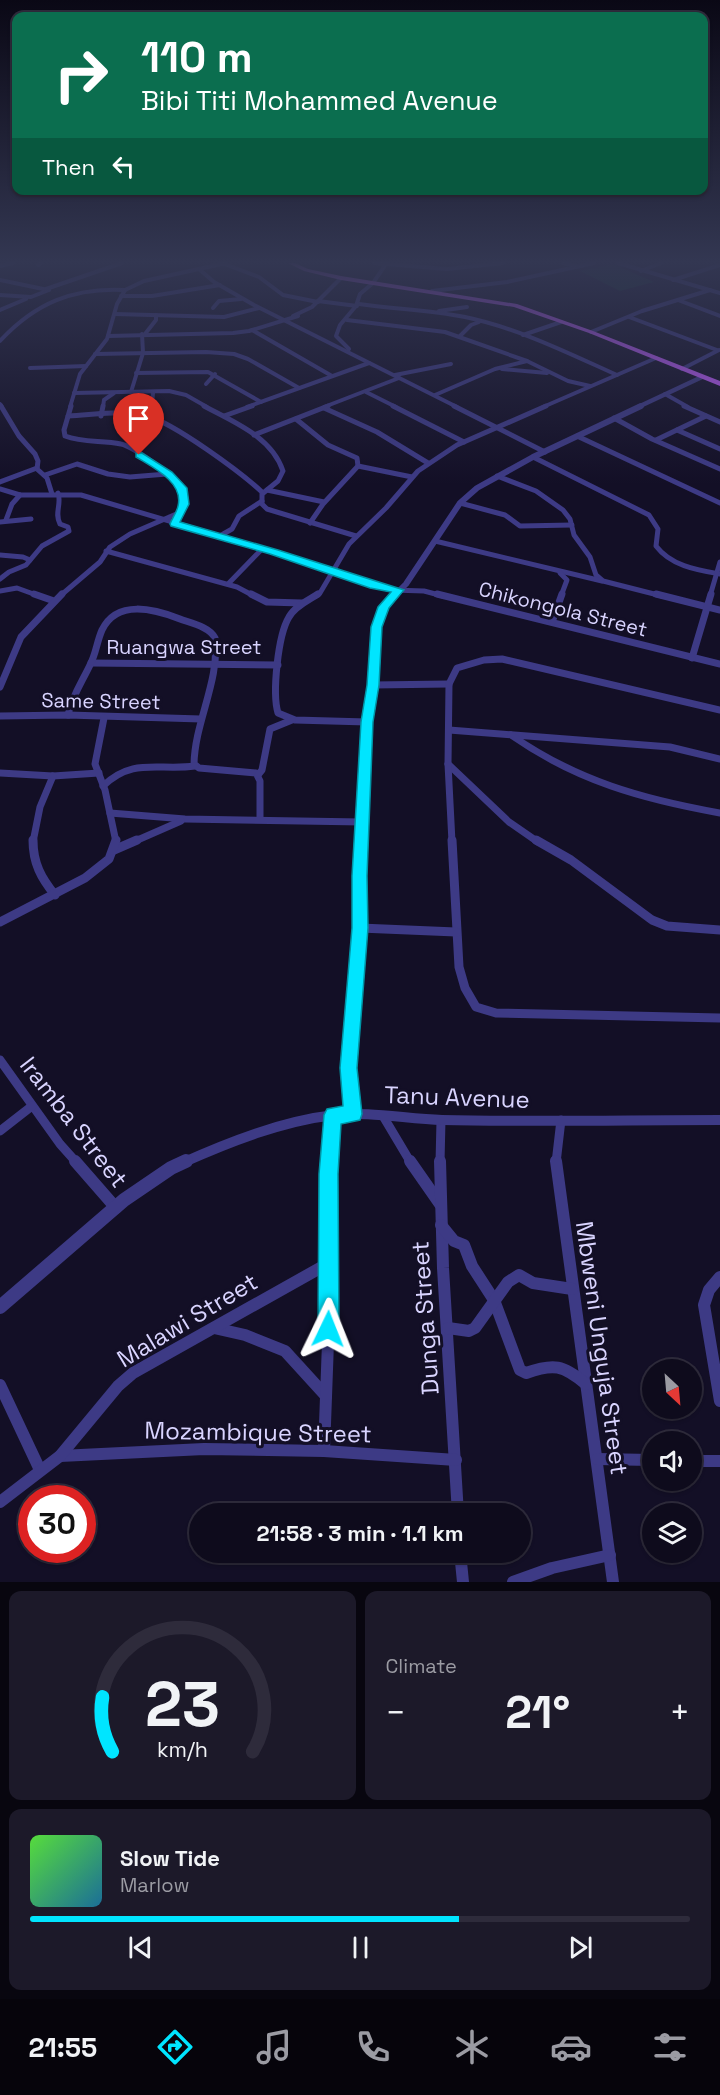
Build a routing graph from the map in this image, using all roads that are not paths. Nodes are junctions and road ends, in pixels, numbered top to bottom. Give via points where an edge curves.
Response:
1 (107, 337) edge
2 (143, 337) edge
3 (264, 337) edge
4 (318, 337) edge
5 (332, 337) edge
6 (337, 337) edge
7 (462, 337) edge
8 (527, 337) edge
9 (603, 337) edge
10 (684, 337) edge
11 (323, 339) junction
12 (719, 350) edge
13 (203, 352) junction
14 (143, 353) junction
15 (351, 353) junction
16 (95, 354) junction
17 (656, 358) junction
18 (200, 359) dead end
19 (527, 361) junction
20 (369, 363) junction
21 (451, 364) dead end
22 (86, 366) junction
23 (30, 369) dead end
24 (495, 369) junction
25 (682, 369) junction
26 (136, 373) junction
27 (551, 373) junction
28 (215, 374) junction
29 (617, 375) junction
30 (332, 376) junction
31 (397, 376) junction
32 (702, 377) junction
33 (206, 384) dead end
34 (720, 384) edge
35 (592, 386) junction
36 (299, 388) junction
37 (115, 392) junction
38 (131, 392) junction
39 (153, 392) junction
40 (366, 392) junction
41 (74, 393) junction
42 (665, 394) junction
43 (435, 395) junction
44 (261, 402) junction
45 (0, 404) edge
46 (334, 407) junction
47 (68, 416) junction
48 (101, 416) junction
49 (148, 416) junction
50 (224, 416) junction
51 (706, 416) junction
52 (296, 418) junction
53 (614, 418) junction
54 (720, 422) edge
55 (498, 426) junction
56 (677, 429) junction
57 (254, 435) junction
58 (577, 436) junction
59 (656, 440) junction
60 (464, 442) junction
61 (720, 449) edge
62 (545, 452) junction
63 (421, 456) junction
64 (533, 457) junction
65 (436, 458) junction
66 (428, 463) junction
67 (358, 466) junction
68 (37, 468) junction
69 (720, 469) edge
70 (168, 474) junction
71 (45, 475) junction
72 (497, 476) junction
73 (412, 477) junction
74 (0, 482) edge
75 (0, 489) edge
76 (265, 491) junction
77 (55, 494) junction
78 (20, 495) junction
79 (262, 501) junction
80 (324, 502) junction
81 (460, 503) junction
82 (720, 503) edge
83 (181, 512) junction
84 (31, 519) dead end
85 (162, 520) junction
86 (3, 521) edge
87 (310, 523) junction
88 (175, 524) junction
89 (572, 525) junction
90 (356, 536) junction
91 (218, 537) junction
92 (435, 541) junction
93 (262, 549) junction
94 (106, 551) junction
95 (0, 555) edge
96 (30, 560) junction
97 (720, 562) edge
98 (334, 572) junction
99 (559, 572) junction
100 (719, 574) edge
101 (0, 579) edge
102 (603, 581) junction
103 (228, 585) junction
104 (399, 590) junction
105 (0, 591) edge
106 (54, 601) junction
107 (304, 603) junction
108 (708, 607) junction
109 (720, 610) edge
110 (552, 622) junction
111 (692, 658) junction
112 (91, 663) junction
113 (214, 664) junction
114 (720, 664) edge
115 (278, 665) junction
116 (450, 684) junction
117 (373, 685) junction
118 (0, 687) edge
119 (720, 710) edge
120 (68, 715) junction
121 (0, 716) edge
122 (104, 718) junction
123 (201, 719) junction
124 (292, 720) junction
125 (367, 722) junction
126 (449, 730) junction
127 (510, 735) junction
128 (720, 759) edge
129 (448, 764) junction
130 (195, 766) junction
131 (0, 773) edge
132 (99, 773) junction
133 (258, 775) junction
134 (53, 776) junction
135 (103, 786) junction
136 (110, 813) junction
137 (720, 813) edge
138 (185, 819) junction
139 (260, 819) junction
140 (362, 822) junction
141 (114, 850) junction
142 (55, 895) junction
143 (0, 922) edge
144 (360, 928) junction
145 (720, 930) edge
146 (456, 932) junction
147 (720, 1018) edge
148 (0, 1060) edge
149 (32, 1106) junction
150 (353, 1114) junction
151 (333, 1115) junction
152 (383, 1116) junction
153 (441, 1120) junction
154 (561, 1120) junction
155 (720, 1120) edge
156 (0, 1131) edge
157 (440, 1204) junction
158 (116, 1208) junction
159 (441, 1226) junction
160 (329, 1263) junction
161 (720, 1277) edge
162 (572, 1289) junction
163 (494, 1300) junction
164 (0, 1307) edge
165 (214, 1328) junction
166 (448, 1328) junction
167 (586, 1384) junction
168 (0, 1385) edge
169 (326, 1396) junction
170 (720, 1401) edge
171 (324, 1451) junction
172 (60, 1456) junction
173 (597, 1459) junction
174 (456, 1460) junction
175 (642, 1460) edge
176 (702, 1461) edge
177 (720, 1461) edge
178 (40, 1470) junction
179 (0, 1502) edge
180 (458, 1503) edge
181 (610, 1555) junction
182 (461, 1563) edge
183 (463, 1582) edge
184 (513, 1582) edge
185 (613, 1582) edge

1 - 16 street
2 - 14 street
3 - 30 street
4 - 11 street
5 - 11 street
6 - 15 street
7 - 19 street
8 - 29 street
9 - 17 main road
10 - 12 street
11 - 15 street
12 - 25 street
13 - 14 street
13 - 18 street
13 - 36 street via 242,356
14 - 16 street
14 - 26 street
15 - 20 street
16 - 22 street
17 - 25 main road
17 - 29 street
19 - 24 street
19 - 27 street
20 - 30 street
20 - 31 street
21 - 31 street
22 - 23 street
22 - 41 street
24 - 27 street
24 - 43 street
25 - 32 main road
26 - 28 street
26 - 38 street
27 - 35 street
28 - 33 street
28 - 44 street
29 - 35 street
30 - 36 street
31 - 40 street
31 - 43 street
32 - 34 main road
32 - 42 street
35 - 55 street
36 - 44 street
37 - 38 street
37 - 41 street
37 - 48 street via 104,400
38 - 39 street
39 - 49 street
39 - 50 street via 179,393
40 - 46 street
40 - 60 street
41 - 47 street
42 - 51 street
42 - 53 street
43 - 55 street
44 - 50 street
45 - 68 street via 19,436 33,450
46 - 52 street
46 - 63 street
47 - 48 street
47 - 70 street via 66,436 124,444
48 - 49 street
49 - 76 street via 167,424
50 - 57 street
51 - 54 street
51 - 56 street
52 - 57 street
52 - 67 street via 328,445 357,458
53 - 58 street
53 - 59 street
55 - 60 street
55 - 62 street
56 - 59 street
56 - 61 street
57 - 76 street via 275,452 283,467 281,477
58 - 62 street
58 - 82 street
59 - 69 street
60 - 65 street
62 - 64 street
63 - 65 street
63 - 66 street
64 - 72 street
64 - 100 street via 649,515 660,531 656,546 666,557
65 - 66 street
66 - 73 street
67 - 73 street
67 - 80 street
68 - 71 street
68 - 74 street
70 - 71 street via 130,477 76,464
70 - 83 street via 182,488
71 - 77 street
72 - 81 street
72 - 89 street via 539,493 564,512
73 - 90 street
75 - 78 street, Chikongola Street
76 - 79 street
76 - 80 street
77 - 78 street, Chikongola Street
77 - 85 street, Chikongola Street via 81,495
77 - 96 street via 60,499 57,518 69,531 42,546
78 - 86 street
79 - 87 street via 273,513
79 - 91 street
80 - 87 street
81 - 89 street via 505,514 520,526
81 - 92 street
83 - 85 street
83 - 88 street
84 - 86 street
85 - 88 street, Chikongola Street
85 - 94 street via 119,540
87 - 90 street
88 - 91 street, Chikongola Street
89 - 102 street via 573,534 593,559 596,575
90 - 98 street
91 - 93 street, Chikongola Street
92 - 99 street
92 - 104 street
93 - 98 street, Chikongola Street
93 - 103 street
94 - 103 street
94 - 106 street via 100,562
95 - 96 street
96 - 101 street
97 - 100 street
98 - 104 street, Chikongola Street
98 - 107 street via 320,593
99 - 102 street
99 - 110 street via 567,580
100 - 108 street
102 - 108 street
103 - 107 street via 271,603
104 - 110 street, Chikongola Street via 424,591
104 - 117 street via 378,619
105 - 106 street via 17,588
106 - 118 street via 21,637
107 - 115 street via 289,616
108 - 109 street
108 - 111 street
110 - 111 street, Chikongola Street
111 - 114 street, Chikongola Street
112 - 113 street, Ruangwa Street
112 - 113 street via 107,621 121,611 136,608 211,632 215,639
112 - 120 street via 74,692
113 - 115 street, Ruangwa Street
113 - 123 street
115 - 124 street via 276,709
116 - 117 street
116 - 119 street via 463,665 502,659
116 - 126 street
117 - 125 street
120 - 121 street, Same Street
120 - 122 street, Same Street
122 - 123 street, Same Street
122 - 132 street via 95,756
123 - 130 street via 194,747
124 - 125 street
124 - 133 street via 270,729
125 - 140 street
126 - 127 street
126 - 129 street
127 - 128 street via 670,747
127 - 137 street via 584,779 639,796
129 - 145 street via 509,822 572,860 652,920 667,926
129 - 146 street
130 - 133 street
130 - 135 street via 130,766
131 - 134 street
132 - 134 street
132 - 135 street
133 - 139 street
134 - 142 street via 31,843 42,880
135 - 136 street
136 - 138 street
136 - 141 street
138 - 139 street
138 - 141 street
139 - 140 street
140 - 144 street
141 - 142 street via 95,872
142 - 143 street
144 - 146 street
144 - 150 street via 349,1068
146 - 147 street via 465,988 476,1006 485,1011
148 - 149 street, Iramba Street
149 - 156 street
149 - 158 street, Iramba Street
150 - 151 street, Tanu Avenue
150 - 152 street, Tanu Avenue
151 - 158 street, Tanu Avenue via 260,1132 215,1148 171,1168
151 - 160 street
152 - 153 street, Tanu Avenue
152 - 157 street
153 - 154 street, Tanu Avenue
153 - 157 street, Dunga Street
154 - 155 street, Tanu Avenue
154 - 162 street, Mbweni Unguja Street via 556,1162
157 - 159 street, Dunga Street
158 - 164 street, Tanu Avenue
159 - 163 street via 454,1241 464,1245 472,1266
159 - 166 street, Dunga Street
160 - 165 street, Malawi Street
160 - 169 street
161 - 170 street via 709,1290 704,1305
162 - 163 street via 533,1283 519,1275
162 - 167 street, Mbweni Unguja Street
163 - 166 street via 475,1328
163 - 167 street via 521,1371 558,1365
165 - 169 street via 285,1351
165 - 172 street, Malawi Street via 133,1373
166 - 174 street, Dunga Street
167 - 173 street, Mbweni Unguja Street
168 - 178 street
169 - 171 street
171 - 172 street, Mozambique Street via 204,1449
171 - 174 street, Mozambique Street
172 - 178 street, Malawi Street
173 - 175 street
173 - 181 street, Mbweni Unguja Street
174 - 180 street, Dunga Street
176 - 177 street
178 - 179 street, Malawi Street
181 - 184 street via 552,1568
181 - 185 street, Mbweni Unguja Street
182 - 183 street

